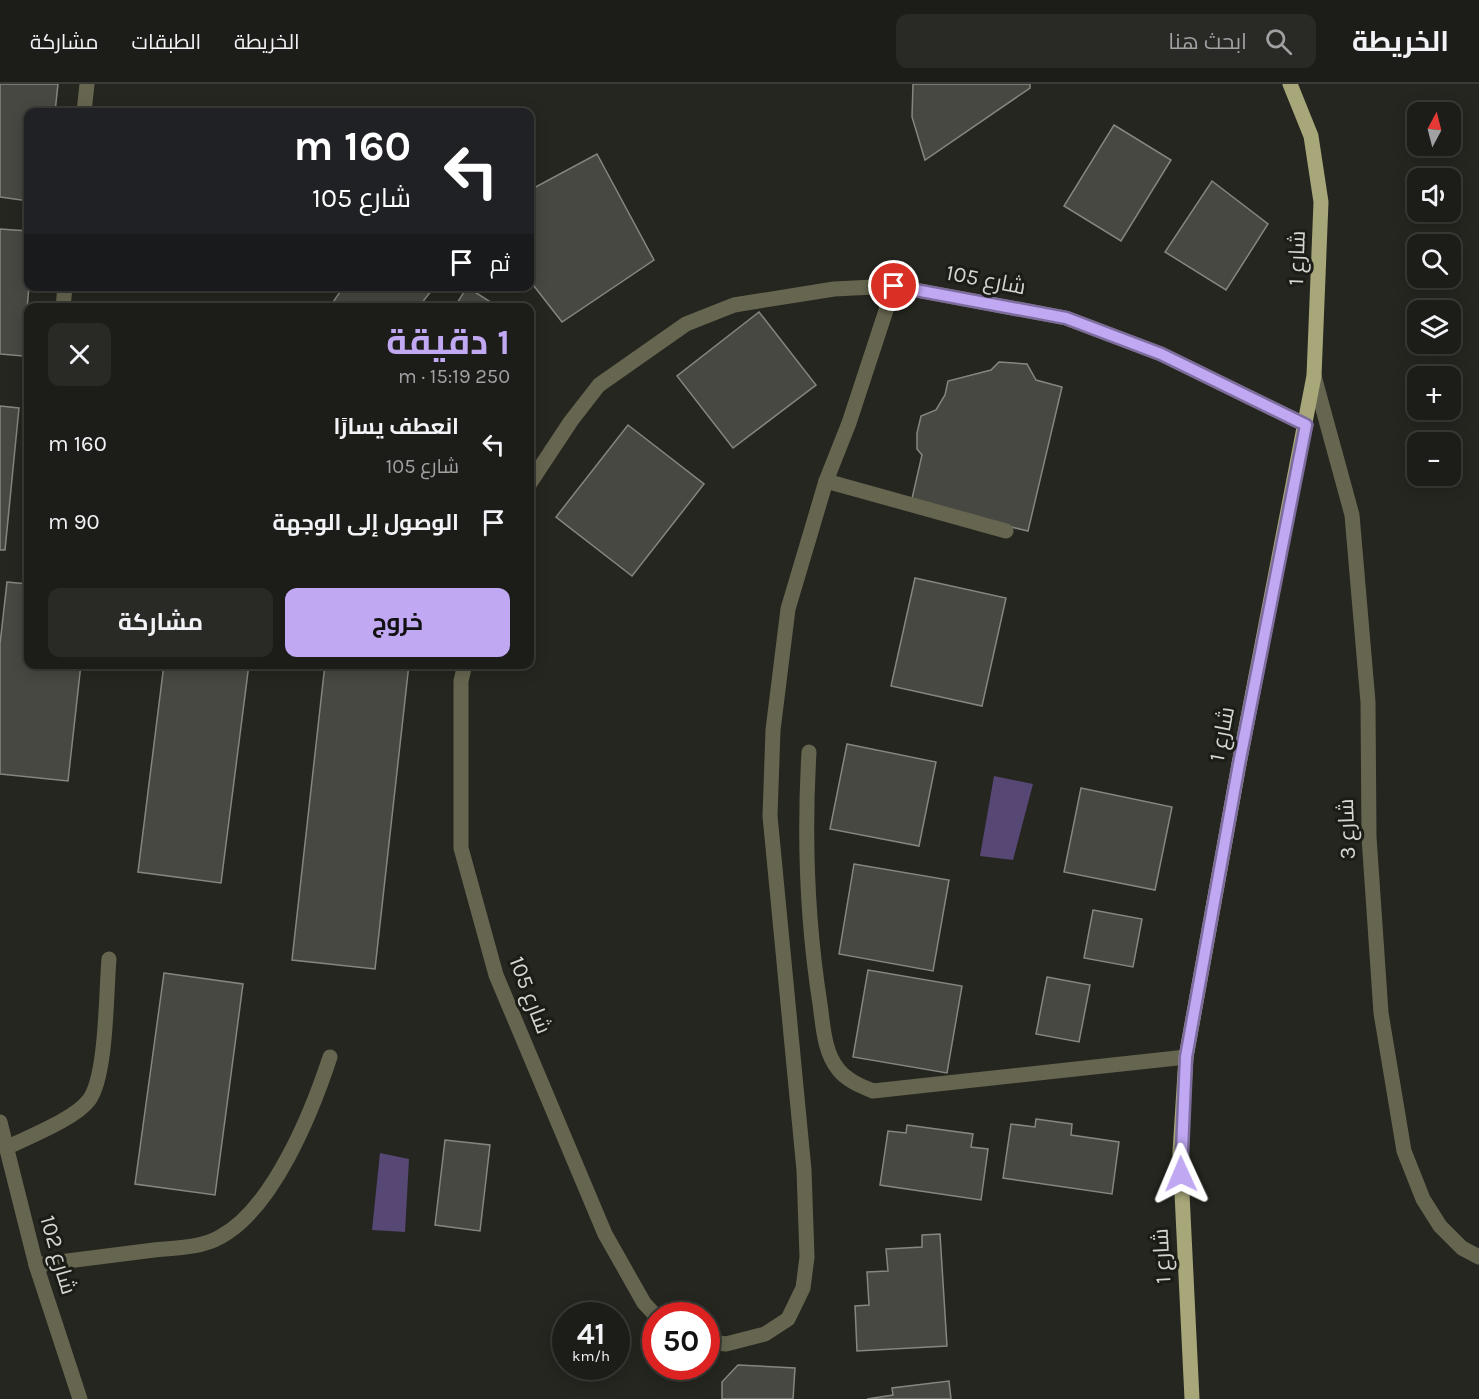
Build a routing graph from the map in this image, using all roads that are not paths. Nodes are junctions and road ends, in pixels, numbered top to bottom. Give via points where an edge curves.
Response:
1 (87, 84) edge
2 (1290, 84) edge
3 (84, 108) edge
4 (894, 286) junction
5 (1314, 376) junction
6 (1306, 425) junction
7 (534, 477) edge
8 (826, 481) junction
9 (1006, 531) dead end
10 (464, 669) edge
11 (809, 752) dead end
12 (109, 959) dead end
13 (1186, 1057) junction
14 (330, 1058) dead end
15 (0, 1122) edge
16 (6, 1148) junction
17 (1479, 1257) edge
18 (36, 1265) junction
19 (643, 1302) edge
20 (720, 1343) edge
21 (80, 1399) edge
22 (1192, 1399) edge

1 - 3 street
2 - 5 main road, شارع 1 via 1311,136 1321,202
4 - 6 street, شارع 105 via 1066,318 1161,354
4 - 7 street, شارع 105 via 834,289 734,304 686,324 599,385
4 - 8 street
5 - 6 main road, شارع 1
5 - 17 street, شارع 3 via 1353,515 1368,702 1369,837 1381,1013 1404,1151 1423,1198 1440,1226 1462,1248
6 - 13 main road, شارع 1
8 - 9 street
8 - 20 street via 788,609 773,730 770,816 804,1170 807,1257 803,1288 788,1319 765,1334
10 - 19 street, شارع 105 via 461,848 475,904 496,975 605,1234
11 - 13 street via 809,918 825,1041 838,1069 853,1082 873,1091
12 - 16 street via 95,1090 69,1116
13 - 22 main road, شارع 1 via 1180,1152
14 - 18 street via 315,1104 292,1152 241,1222 219,1238 190,1246
15 - 16 street, شارع 102
16 - 18 street, شارع 102
18 - 21 street, شارع 102

